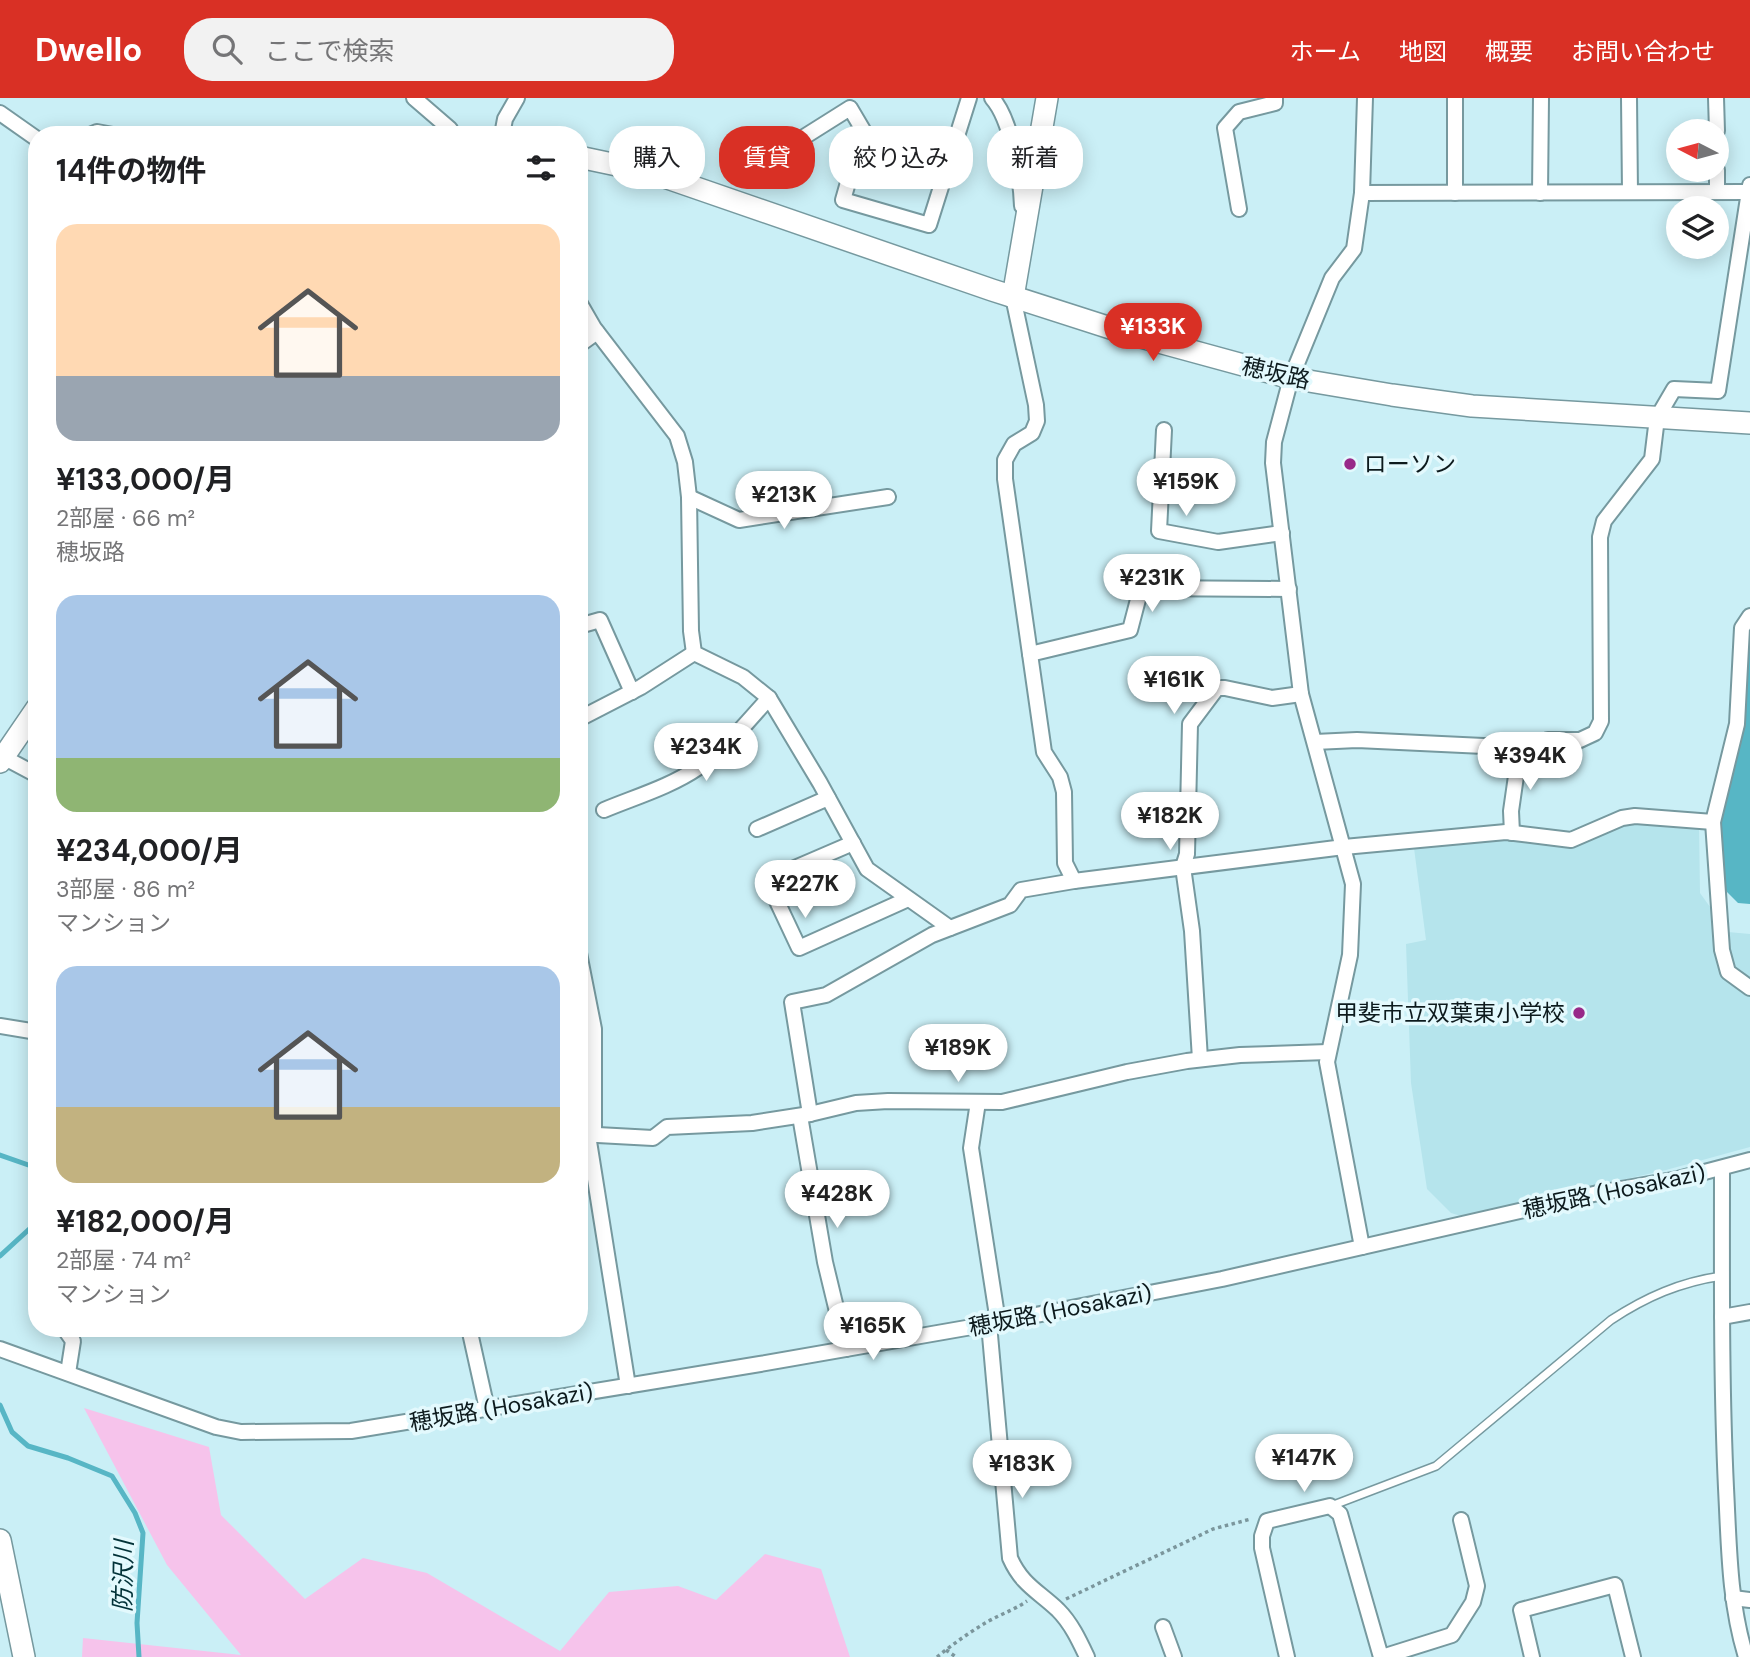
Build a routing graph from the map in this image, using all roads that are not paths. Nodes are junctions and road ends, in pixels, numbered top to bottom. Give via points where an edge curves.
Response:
1 (414, 98) edge
2 (517, 98) edge
3 (969, 98) edge
4 (992, 98) edge
5 (1048, 98) edge
6 (1275, 98) edge
7 (1365, 98) edge
8 (1455, 98) edge
9 (1541, 98) edge
10 (1629, 98) edge
11 (1716, 98) edge
12 (0, 113) edge
13 (1717, 119) edge
14 (443, 126) edge
15 (504, 126) edge
16 (815, 130) edge
17 (28, 133) edge
18 (588, 159) edge
19 (1717, 182) edge
20 (1749, 188) edge
21 (1630, 192) junction
22 (1717, 192) junction
23 (1362, 193) junction
24 (1455, 193) junction
25 (1540, 193) junction
26 (1239, 209) dead end
27 (1022, 242) junction
28 (1013, 297) junction
29 (588, 317) edge
30 (597, 332) junction
31 (588, 338) edge
32 (1291, 379) junction
33 (1657, 418) junction
34 (1750, 424) edge
35 (1164, 430) dead end
36 (689, 497) junction
37 (888, 497) dead end
38 (1282, 534) junction
39 (1289, 589) junction
40 (1750, 616) edge
41 (588, 623) edge
42 (694, 653) junction
43 (1030, 654) junction
44 (632, 692) junction
45 (1301, 694) junction
46 (769, 698) junction
47 (588, 714) edge
48 (28, 720) edge
49 (1315, 742) junction
50 (1520, 748) junction
51 (2, 755) edge
52 (28, 770) edge
53 (828, 798) junction
54 (604, 810) dead end
55 (1713, 822) junction
56 (757, 829) dead end
57 (1512, 833) junction
58 (853, 843) junction
59 (1344, 847) junction
60 (1183, 867) junction
61 (1074, 881) junction
62 (908, 899) junction
63 (950, 928) junction
64 (1750, 988) edge
65 (588, 999) edge
66 (0, 1026) edge
67 (28, 1031) edge
68 (1328, 1052) junction
69 (1200, 1059) junction
70 (978, 1102) junction
71 (805, 1115) junction
72 (588, 1120) edge
73 (588, 1135) edge
74 (588, 1141) edge
75 (1750, 1160) edge
76 (1722, 1168) junction
77 (1363, 1247) junction
78 (1722, 1276) junction
79 (1750, 1312) edge
80 (1722, 1317) junction
81 (993, 1323) junction
82 (70, 1337) edge
83 (471, 1337) edge
84 (0, 1349) edge
85 (846, 1349) junction
86 (68, 1373) junction
87 (628, 1386) junction
88 (487, 1409) junction
89 (1331, 1506) junction
90 (1461, 1520) dead end
91 (0, 1540) edge
92 (1733, 1598) junction
93 (1750, 1600) edge
94 (1163, 1628) dead end
95 (24, 1657) edge
96 (1087, 1657) edge
97 (1174, 1657) edge
98 (1287, 1657) edge
99 (1381, 1657) edge
100 (1532, 1657) edge
101 (1633, 1657) edge
102 (1746, 1657) edge

1 - 14 street
2 - 15 street
3 - 16 street via 929,225 843,200 863,130 850,108
4 - 27 street via 1013,147 1021,185
5 - 27 main road
6 - 26 street via 1275,103 1239,112 1225,128
7 - 23 street
8 - 24 street
9 - 25 street
10 - 21 street
11 - 13 street
12 - 17 street
18 - 28 main road, 穂坂路 via 663,177
19 - 22 street
20 - 22 street
20 - 33 street via 1718,391 1674,389
21 - 22 street
21 - 25 street
23 - 24 street
23 - 32 street via 1354,248 1332,278
24 - 25 street
27 - 28 main road
28 - 32 main road, 穂坂路
28 - 43 street via 1037,421 1032,433 1014,444 1005,460
29 - 30 street
30 - 31 street
30 - 36 street via 677,436
32 - 33 main road, 穂坂路 via 1472,406
32 - 38 street via 1274,442
33 - 34 main road, 穂坂路
33 - 50 street via 1652,459 1604,521 1600,537 1601,721 1595,733 1580,740 1548,740
35 - 38 street via 1159,531 1218,542
36 - 37 street via 739,520
36 - 42 street
38 - 39 street
39 - 43 street via 1141,588 1130,629
39 - 45 street
40 - 55 street via 1742,628 1737,724
41 - 44 street via 600,620
42 - 44 street
42 - 46 street via 743,677
43 - 61 street via 1044,752 1064,792 1065,863
44 - 47 street
45 - 49 street
45 - 60 street via 1272,698 1217,688 1190,724
46 - 53 street
46 - 54 street via 698,768
48 - 51 main road
49 - 50 street
49 - 59 street
50 - 57 street via 1510,811
51 - 52 street
53 - 56 street
53 - 58 street
55 - 57 street via 1635,816 1571,840
55 - 64 street via 1722,950 1728,972
57 - 59 street
58 - 62 street via 867,869
58 - 62 street via 767,880 799,948
59 - 60 street
59 - 68 street via 1353,884 1350,955
60 - 61 street
60 - 69 street
61 - 63 street via 1021,890 1010,905
62 - 63 street
63 - 71 street via 826,995 792,1002
65 - 72 street via 594,1029
66 - 67 street
68 - 69 street
68 - 77 street
69 - 70 street via 1002,1102
70 - 71 street via 856,1103
70 - 81 street via 971,1148
71 - 73 street via 667,1127 653,1138
71 - 85 street via 825,1262
74 - 87 street
75 - 76 street, 穂坂路 (Hosakazi)
76 - 77 street, 穂坂路 (Hosakazi)
76 - 78 street
77 - 81 street, 穂坂路 (Hosakazi)
78 - 80 street
78 - 89 lane via 1694,1280 1638,1302 1436,1466
79 - 80 street
80 - 92 street
81 - 85 street, 穂坂路 (Hosakazi)
81 - 96 street via 1010,1558 1017,1574 1073,1630
82 - 86 street
83 - 88 street
84 - 86 street, 穂坂路 (Hosakazi)
85 - 87 street, 穂坂路 (Hosakazi)
86 - 88 street, 穂坂路 (Hosakazi) via 240,1432 351,1431
87 - 88 street, 穂坂路 (Hosakazi)
89 - 98 street via 1267,1521 1262,1536
89 - 99 street via 1340,1514
90 - 99 street via 1478,1586 1473,1602 1452,1635
91 - 95 main road
92 - 93 street
92 - 102 street
94 - 97 street
100 - 101 street via 1521,1610 1615,1585

